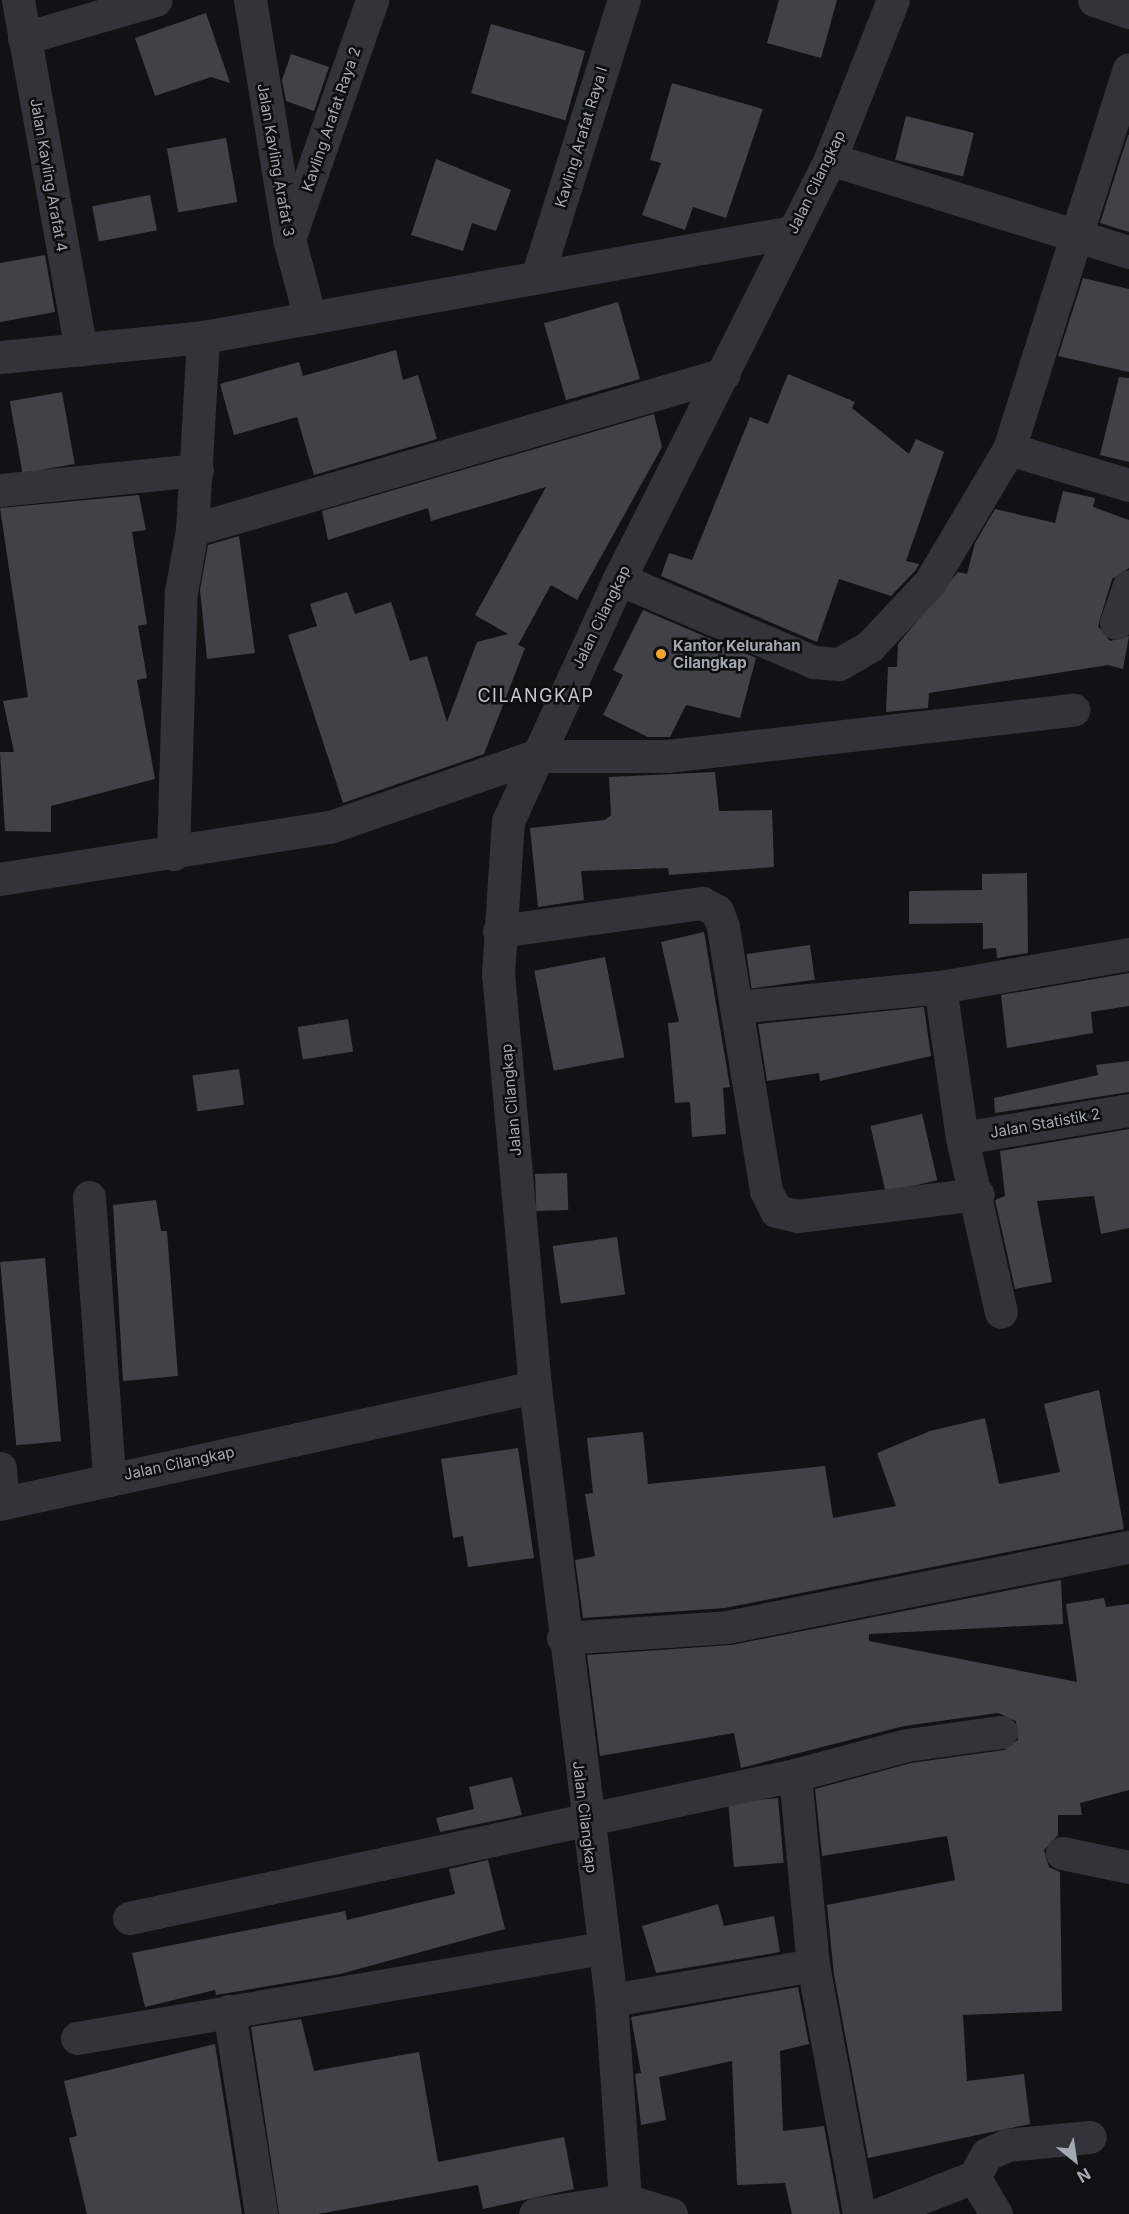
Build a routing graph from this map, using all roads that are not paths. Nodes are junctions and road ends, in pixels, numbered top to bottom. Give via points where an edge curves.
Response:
1 (18, 0) edge
2 (156, 0) edge
3 (250, 0) edge
4 (372, 0) edge
5 (624, 0) edge
6 (893, 0) edge
7 (1094, 0) edge
8 (1129, 12) edge
9 (24, 38) junction
10 (1129, 69) edge
11 (830, 159) junction
12 (792, 232) junction
13 (1075, 237) junction
14 (289, 239) junction
15 (1129, 252) edge
16 (538, 274) junction
17 (310, 318) junction
18 (203, 337) junction
19 (81, 349) junction
20 (0, 357) edge
21 (724, 374) junction
22 (1009, 449) junction
23 (196, 470) junction
24 (1129, 485) edge
25 (0, 490) edge
26 (192, 530) junction
27 (619, 579) junction
28 (1129, 586) edge
29 (1116, 623) dead end
30 (1073, 710) dead end
31 (535, 756) junction
32 (173, 854) junction
33 (0, 879) edge
34 (499, 931) junction
35 (1129, 954) edge
36 (940, 987) junction
37 (736, 1007) junction
38 (1129, 1110) edge
39 (962, 1138) junction
40 (978, 1194) junction
41 (88, 1197) dead end
42 (1001, 1312) dead end
43 (535, 1387) junction
44 (0, 1468) edge
45 (109, 1478) junction
46 (1, 1504) edge
47 (1129, 1547) edge
48 (563, 1638) junction
49 (1001, 1732) dead end
50 (795, 1775) junction
51 (586, 1820) junction
52 (1062, 1853) dead end
53 (1129, 1867) edge
54 (129, 1918) dead end
55 (602, 1948) junction
56 (813, 1965) junction
57 (610, 2000) junction
58 (229, 2011) junction
59 (77, 2038) dead end
60 (1090, 2137) dead end
61 (974, 2176) junction
62 (625, 2207) edge
63 (261, 2214) edge
64 (535, 2214) edge
65 (671, 2214) edge
66 (859, 2214) edge
67 (879, 2214) edge
68 (996, 2214) edge

1 - 9 street, Jalan Kavling Arafat 4
2 - 9 street
3 - 14 street, Jalan Kavling Arafat 3
4 - 14 street, Kavling Arafat Raya 2
5 - 16 street, Kavling Arafat Raya I
6 - 11 street, Jalan Cilangkap
7 - 8 street
9 - 19 street, Jalan Kavling Arafat 4
10 - 13 street
11 - 12 street, Jalan Cilangkap
11 - 13 street
12 - 16 street
12 - 21 street, Jalan Cilangkap
13 - 15 street
13 - 22 street
14 - 17 street, Jalan Kavling Arafat 3
16 - 17 street
17 - 18 street
18 - 19 street
18 - 23 street
19 - 20 street
21 - 26 street
21 - 27 street, Jalan Cilangkap
22 - 24 street
22 - 27 street via 930,582 870,646 839,664 814,662 745,636
23 - 25 street
23 - 26 street
26 - 32 street via 181,592
27 - 31 street, Jalan Cilangkap
28 - 29 street
30 - 31 street via 667,756
31 - 32 street via 330,826
31 - 34 street, Jalan Cilangkap via 508,821
32 - 33 street
34 - 37 street via 702,903 717,911 723,927
34 - 43 street, Jalan Cilangkap
35 - 36 street
36 - 37 street
36 - 39 street
37 - 40 street via 766,1191 776,1211 797,1216
38 - 39 street, Jalan Statistik 2
39 - 40 street
40 - 42 street
41 - 45 street
43 - 45 street, Jalan Cilangkap
43 - 48 street, Jalan Cilangkap
44 - 46 street
45 - 46 street, Jalan Cilangkap
47 - 48 street via 727,1627
48 - 51 street, Jalan Cilangkap
49 - 50 street via 907,1744
50 - 51 street
50 - 56 street
51 - 54 street
51 - 55 street, Jalan Cilangkap
52 - 53 street
55 - 57 street, Jalan Cilangkap
55 - 58 street
56 - 57 street
56 - 66 street
57 - 62 street, Jalan Cilangkap
58 - 59 street
58 - 63 street
60 - 61 street via 1007,2145 987,2154
61 - 67 street
61 - 68 street
62 - 64 street
62 - 65 street

